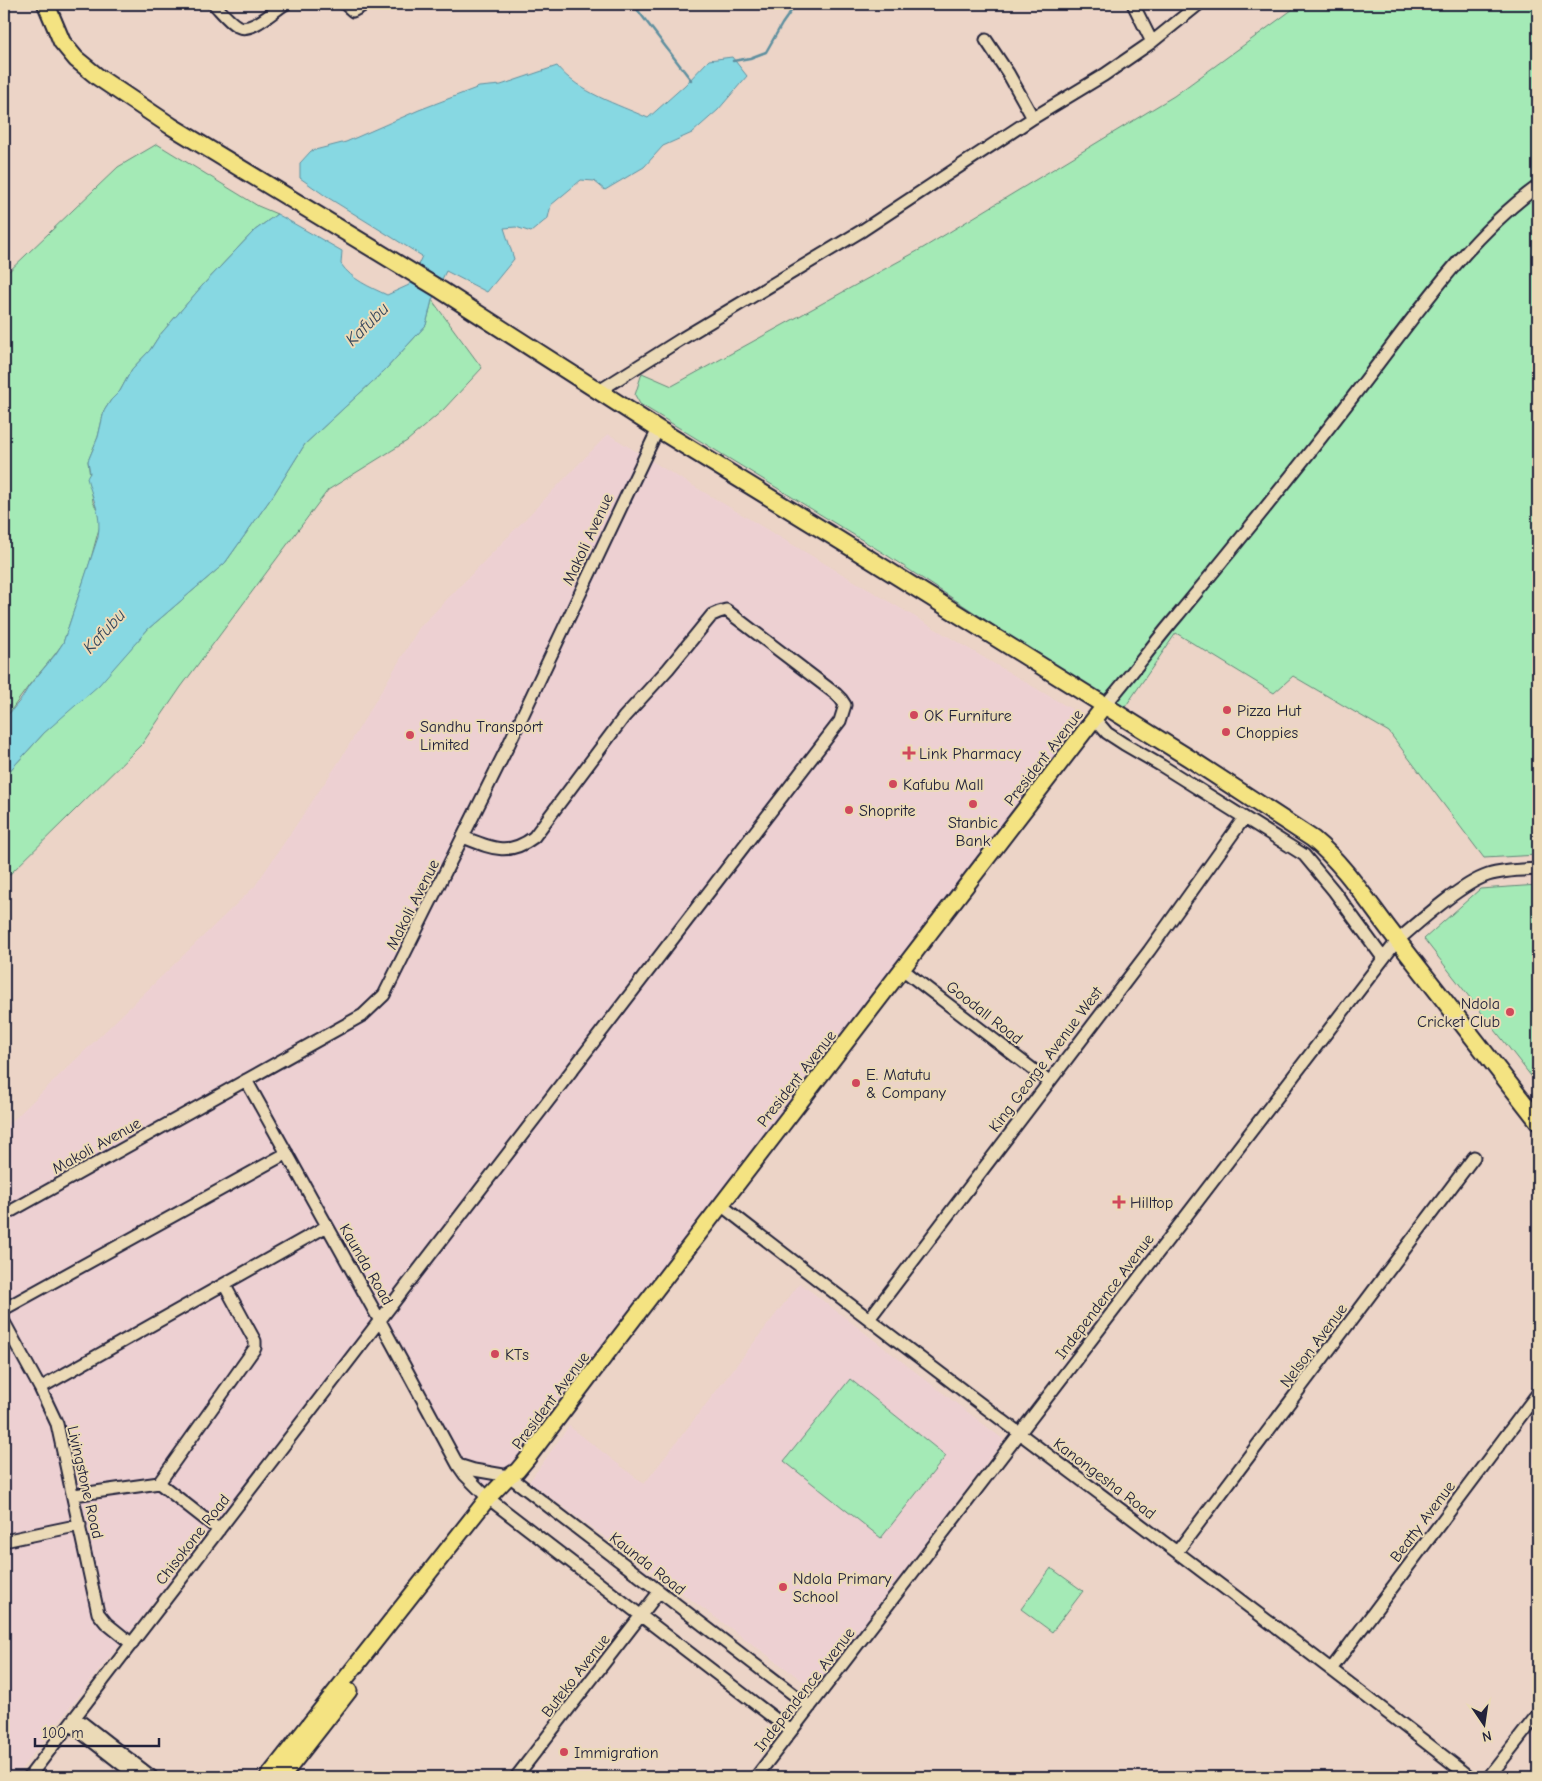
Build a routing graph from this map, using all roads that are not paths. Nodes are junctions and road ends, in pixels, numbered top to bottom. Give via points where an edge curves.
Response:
1 (46, 4) edge
2 (214, 4) edge
3 (284, 4) edge
4 (345, 4) edge
5 (366, 4) edge
6 (1133, 4) edge
7 (1199, 4) edge
8 (986, 40) dead end
9 (1152, 42) junction
10 (1033, 118) junction
11 (1538, 186) edge
12 (599, 391) junction
13 (658, 430) junction
14 (1099, 712) junction
15 (1244, 818) junction
16 (463, 837) junction
17 (1538, 869) edge
18 (1397, 940) junction
19 (1383, 958) junction
20 (902, 968) junction
21 (246, 1080) junction
22 (1048, 1082) junction
23 (1538, 1121) edge
24 (287, 1153) junction
25 (1474, 1157) dead end
26 (720, 1205) junction
27 (4, 1215) edge
28 (326, 1226) junction
29 (224, 1284) junction
30 (4, 1309) edge
31 (869, 1319) junction
32 (380, 1321) junction
33 (4, 1322) edge
34 (40, 1388) junction
35 (1538, 1393) edge
36 (1020, 1434) junction
37 (458, 1465) junction
38 (513, 1476) junction
39 (159, 1483) junction
40 (74, 1495) junction
41 (492, 1500) junction
42 (80, 1525) junction
43 (219, 1530) junction
44 (4, 1541) edge
45 (1177, 1552) junction
46 (659, 1592) junction
47 (642, 1616) junction
48 (132, 1644) junction
49 (1332, 1668) junction
50 (810, 1706) junction
51 (1538, 1714) edge
52 (72, 1721) junction
53 (791, 1731) junction
54 (29, 1777) edge
55 (138, 1777) edge
56 (152, 1777) edge
57 (268, 1777) edge
58 (282, 1777) edge
59 (516, 1777) edge
60 (756, 1777) edge
61 (1470, 1777) edge
62 (1489, 1777) edge

1 - 12 highway via 62,42 98,77
2 - 3 street via 242,28 252,26
4 - 5 street via 353,11
6 - 9 street
7 - 9 street
8 - 10 street
9 - 10 street
10 - 12 street via 863,230
11 - 14 street via 1490,227 1440,284 1258,517
12 - 13 highway
13 - 14 highway via 839,540
13 - 16 street, Makoli Avenue
14 - 15 street via 1108,733
14 - 18 highway via 1189,758 1313,839 1342,866
14 - 20 main road, President Avenue
15 - 19 street via 1304,855
15 - 22 street, King George Avenue West via 1149,951
16 - 21 street, Makoli Avenue via 377,1002 364,1014
16 - 32 street, Chisokone Road via 494,849 506,850 534,837 624,717 712,615 719,612 726,610 836,694 845,705 840,721
17 - 18 street, Independence Avenue via 1490,874 1478,879
18 - 19 street, Independence Avenue
18 - 23 highway
19 - 36 street, Independence Avenue
20 - 22 street, Goodall Road
20 - 26 main road, President Avenue
21 - 24 street, Kaunda Road
21 - 27 street, Makoli Avenue
22 - 31 street, King George Avenue West
24 - 28 street, Kaunda Road
24 - 30 street
25 - 45 street, Nelson Avenue
26 - 31 street, Kanongesha Road
26 - 38 main road, President Avenue
28 - 29 street
28 - 32 street, Kaunda Road
29 - 34 street
29 - 39 street via 256,1348
31 - 36 street, Kanongesha Road
32 - 37 street, Kaunda Road
32 - 43 street, Chisokone Road
33 - 34 street, Livingstone Road
34 - 40 street, Livingstone Road via 57,1424
35 - 49 street, Beatty Avenue
36 - 45 street, Kanongesha Road
36 - 50 street, Independence Avenue
37 - 38 street, Kaunda Road
37 - 41 street, Kaunda Road
38 - 41 main road, President Avenue
38 - 46 street, Kaunda Road
39 - 40 street
39 - 43 street
40 - 42 street, Livingstone Road
41 - 47 street, Kaunda Road
41 - 57 main road, President Avenue
41 - 58 main road, President Avenue
42 - 44 street
42 - 48 street, Livingstone Road via 98,1613
43 - 48 street, Chisokone Road
45 - 49 street, Kanongesha Road
46 - 47 street, Buteko Avenue
46 - 50 street, Kaunda Road
47 - 53 street, Kaunda Road
47 - 59 street, Buteko Avenue
48 - 52 street, Chisokone Road
49 - 61 street, Kanongesha Road
50 - 53 street, Independence Avenue
51 - 62 street
52 - 54 street, Chisokone Road
52 - 55 street
52 - 56 street
53 - 60 street, Independence Avenue

